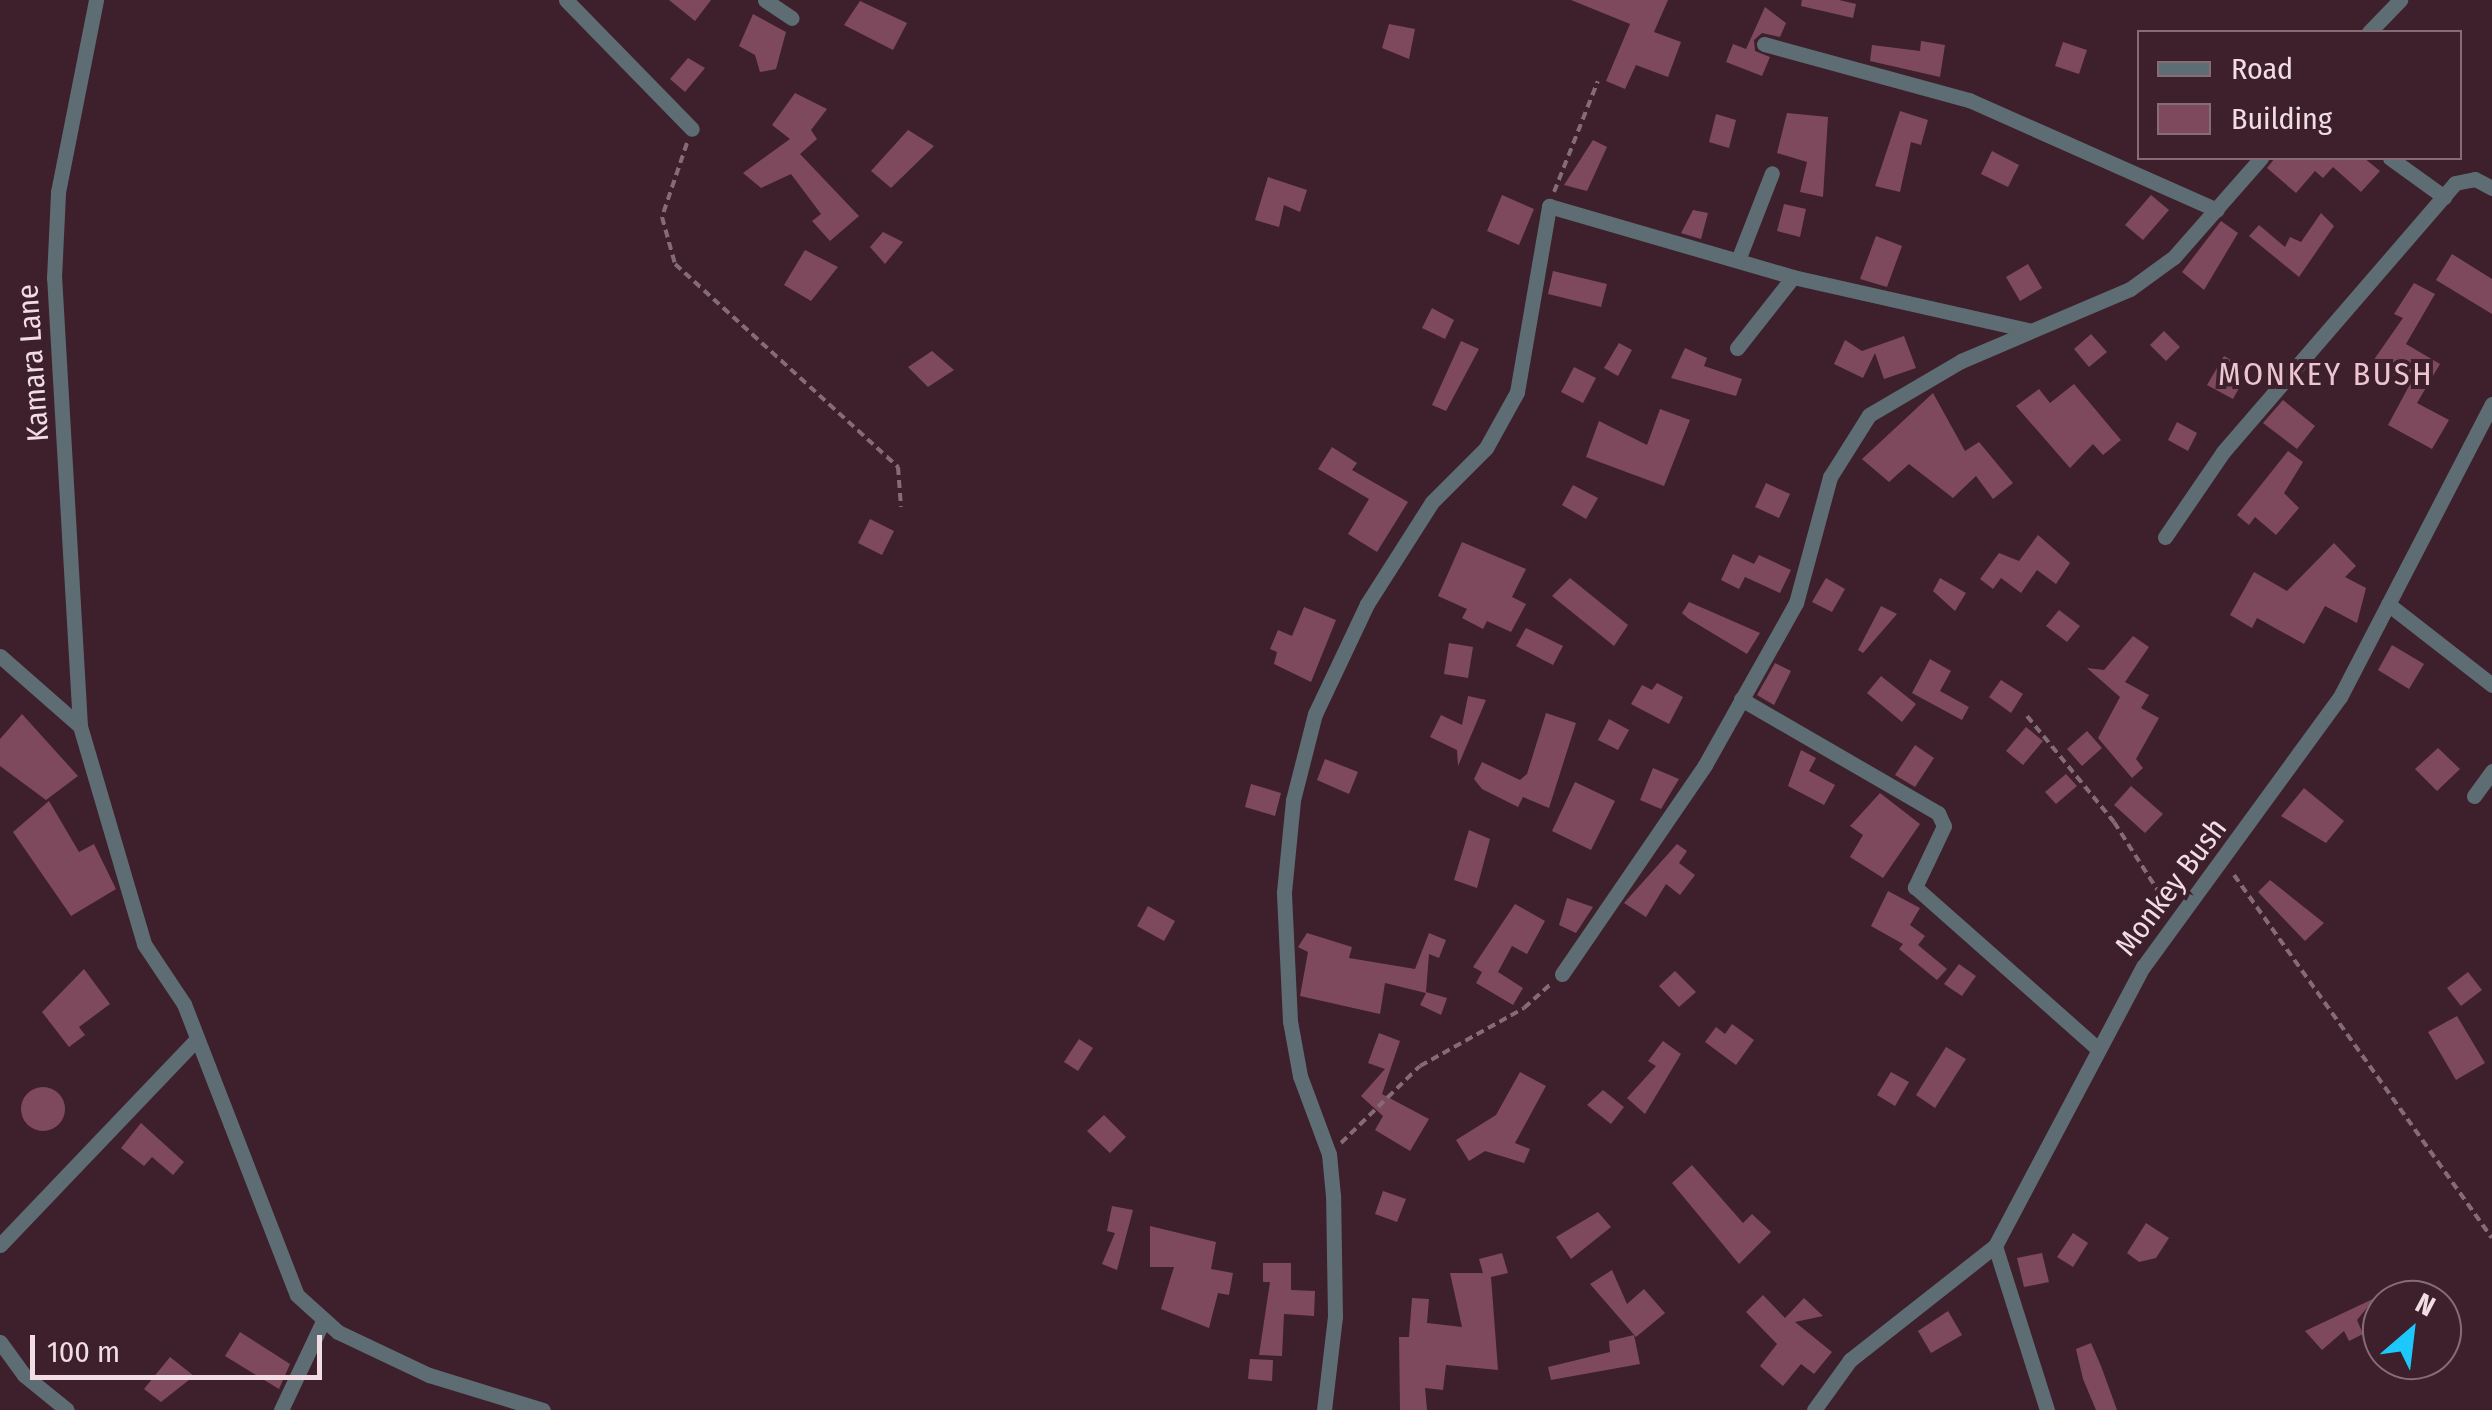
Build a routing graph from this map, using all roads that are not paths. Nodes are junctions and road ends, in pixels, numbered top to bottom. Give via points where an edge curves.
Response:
1 (96, 0) edge
2 (566, 0) edge
3 (765, 0) edge
4 (2400, 0) edge
5 (792, 18) dead end
6 (2371, 30) edge
7 (1764, 44) dead end
8 (692, 129) road end
9 (2260, 160) edge
10 (2393, 160) edge
11 (1772, 173) dead end
12 (2492, 188) edge
13 (2444, 197) junction
14 (2218, 210) junction
15 (1738, 260) junction
16 (1793, 278) junction
17 (2029, 330) junction
18 (1737, 348) dead end
19 (2492, 404) edge
20 (2164, 537) dead end
21 (2388, 604) junction
22 (0, 656) edge
23 (2492, 685) edge
24 (1741, 700) junction
25 (80, 726) junction
26 (2492, 771) edge
27 (2474, 796) dead end
28 (1562, 974) road end
29 (195, 1041) junction
30 (2097, 1048) junction
31 (0, 1246) edge
32 (1995, 1246) junction
33 (323, 1321) junction
34 (0, 1342) edge
35 (67, 1410) edge
36 (281, 1410) edge
37 (543, 1410) edge
38 (1324, 1410) edge
39 (1814, 1410) edge
40 (2046, 1410) edge

1 - 25 street, Kamara Lane via 58,192 54,278
2 - 8 street
3 - 5 street
4 - 6 street
7 - 14 street via 1969,100
9 - 14 street
10 - 13 street
11 - 15 street
12 - 13 street via 2465,178
13 - 20 street via 2224,452
14 - 17 street via 2174,257 2130,289
15 - 16 street
15 - 38 street via 1550,206 1517,392 1486,448 1432,502 1367,604 1315,714 1294,800 1284,892 1290,1020 1300,1076 1329,1154 1335,1317
16 - 17 street
16 - 18 street
17 - 24 street via 1869,414 1830,477 1796,603
19 - 21 street, Monkey Bush
21 - 23 street
21 - 30 street, Monkey Bush via 2340,696 2224,863 2176,916
22 - 25 street
24 - 28 street
24 - 30 street via 1938,813 1944,826 1915,886
25 - 29 street, Kamara Lane via 144,944 184,1004
26 - 27 street
29 - 31 street
29 - 33 street, Kamara Lane via 297,1296
30 - 32 street, Monkey Bush
32 - 39 street, Monkey Bush via 1850,1360
32 - 40 street
33 - 36 street
33 - 37 street via 429,1375
34 - 35 street via 24,1375

